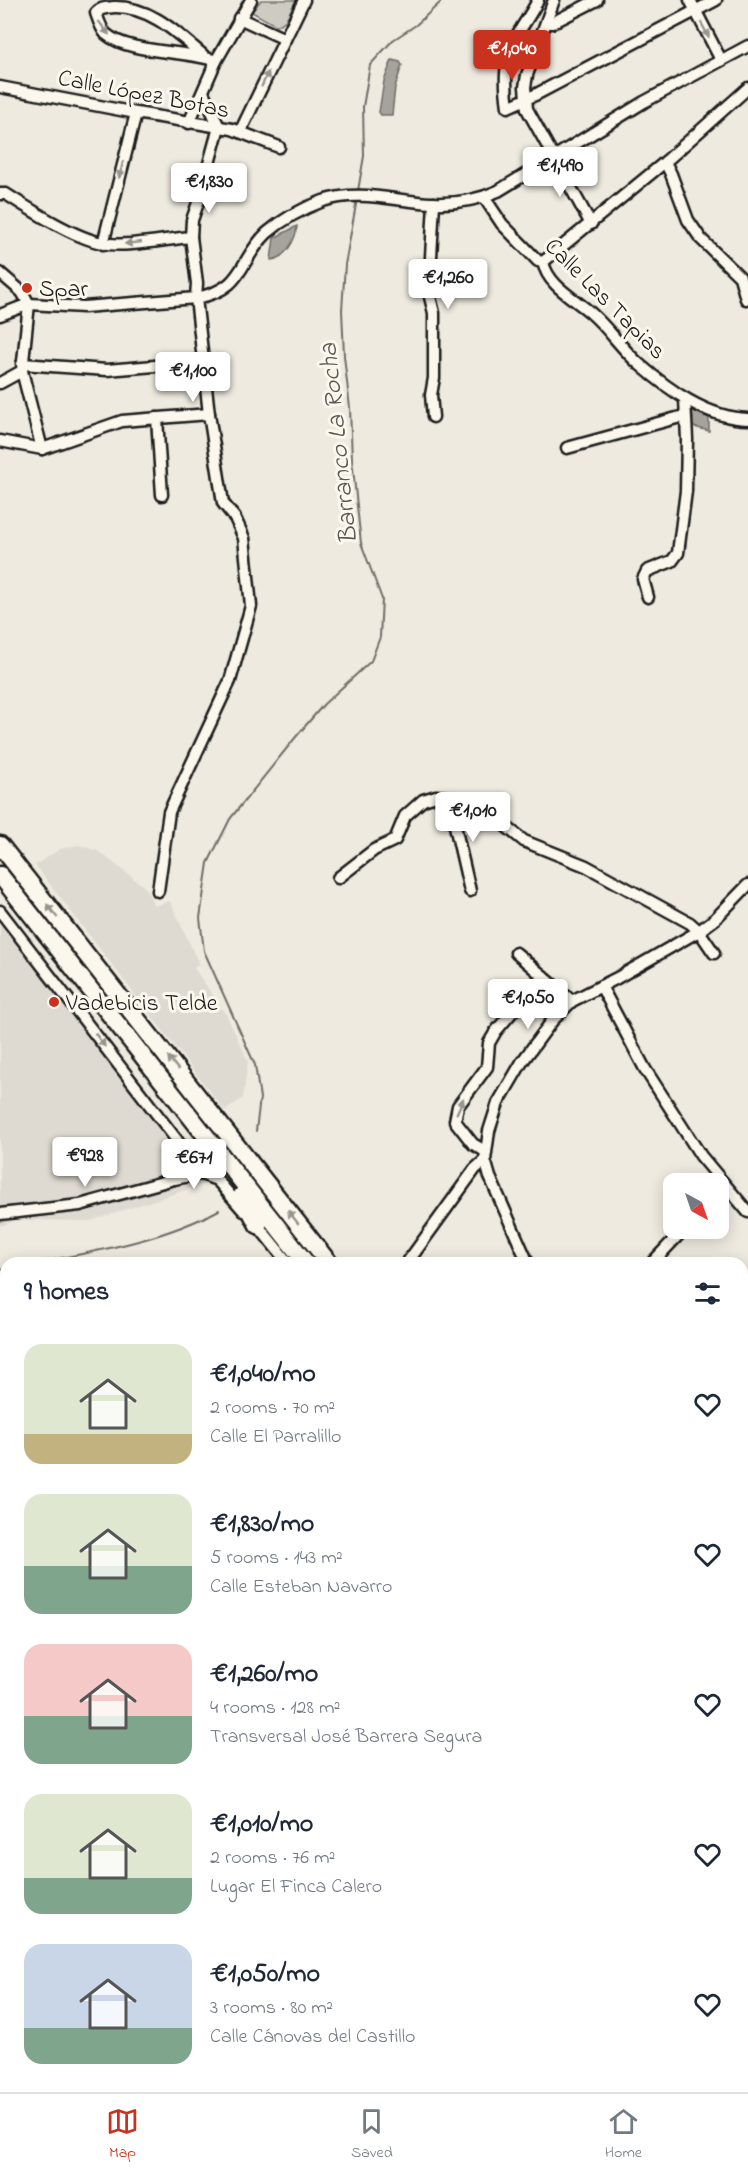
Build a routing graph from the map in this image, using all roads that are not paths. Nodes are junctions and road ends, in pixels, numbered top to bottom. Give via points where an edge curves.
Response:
1 (251, 0) edge
2 (304, 0) edge
3 (538, 0) edge
4 (554, 0) edge
5 (597, 0) edge
6 (690, 0) edge
7 (716, 0) edge
8 (695, 11) junction
9 (239, 18) junction
10 (546, 23) junction
11 (285, 39) junction
12 (748, 46) edge
13 (204, 56) junction
14 (721, 60) junction
15 (216, 61) junction
16 (0, 87) edge
17 (748, 88) edge
18 (203, 92) junction
19 (525, 100) junction
20 (136, 113) junction
21 (189, 123) junction
22 (219, 127) junction
23 (240, 132) junction
24 (279, 147) dead end
25 (554, 158) junction
26 (665, 162) junction
27 (0, 194) edge
28 (484, 197) junction
29 (434, 203) junction
30 (591, 224) junction
31 (191, 237) junction
32 (103, 244) junction
33 (543, 262) junction
34 (0, 273) edge
35 (196, 298) junction
36 (746, 299) dead end
37 (29, 304) junction
38 (0, 315) edge
39 (202, 362) junction
40 (22, 367) junction
41 (0, 384) edge
42 (685, 399) junction
43 (209, 414) junction
44 (684, 416) junction
45 (433, 417) dead end
46 (157, 418) junction
47 (748, 419) edge
48 (0, 441) edge
49 (567, 448) dead end
50 (42, 449) junction
51 (162, 495) dead end
52 (648, 597) dead end
53 (452, 798) junction
54 (0, 845) edge
55 (0, 875) edge
56 (338, 878) dead end
57 (748, 885) edge
58 (158, 891) dead end
59 (470, 891) dead end
60 (0, 911) edge
61 (699, 931) junction
62 (516, 953) dead end
63 (714, 953) dead end
64 (543, 976) junction
65 (601, 986) junction
66 (572, 1001) junction
67 (217, 1149) junction
68 (186, 1152) junction
69 (485, 1156) junction
70 (712, 1173) edge
71 (174, 1179) junction
72 (217, 1180) junction
73 (729, 1194) edge
74 (748, 1212) edge
75 (0, 1214) edge
76 (258, 1225) junction
77 (675, 1239) edge
78 (283, 1257) edge
79 (301, 1257) edge
80 (324, 1257) edge
81 (411, 1257) edge
82 (525, 1257) edge
83 (658, 1257) edge

1 - 9 street
2 - 11 street
3 - 19 street via 512,45 505,80 508,107
4 - 10 street
5 - 10 street
6 - 8 street
7 - 8 street
8 -> 14 street
8 - 19 street
9 - 11 street
9 - 15 street
10 - 19 street via 527,75
23 -> 11 street
12 - 14 street
13 -> 13 street via 151,14 130,7 99,9 96,13 106,34 127,44
13 - 15 street
14 - 25 street
15 - 18 street
16 - 20 street, Calle López Botas
17 - 26 street
18 - 21 street
18 - 22 street
19 - 25 street
20 - 21 street, Calle López Botas
20 -> 32 street
21 - 22 street, Calle López Botas
22 - 23 street, Calle López Botas
22 - 31 street via 192,220
23 - 24 street, Calle López Botas
25 - 28 street
25 - 30 street
26 - 30 street
26 - 36 street via 687,220 740,277
27 - 32 street
28 - 29 street
28 - 33 street, Calle Las Tapias via 502,224
29 - 35 street via 368,196 321,202 267,234 228,285
29 - 45 street via 429,293 434,313
30 - 33 street
31 -> 32 street
31 - 35 street
33 - 42 street, Calle Las Tapias via 548,277 593,315 638,364
34 - 37 street via 22,292
35 - 37 street via 84,307
35 - 39 street
37 - 38 street
37 - 40 street
39 - 40 street via 107,370
39 - 43 street
40 - 41 street
40 - 50 street
42 - 44 street
42 - 47 street, Calle Las Tapias via 714,413
43 - 46 street
43 - 58 street via 223,503 236,518 244,538 250,606 230,681 169,812
44 - 49 street
44 - 52 street via 686,491 678,553 672,561 647,571 643,579
46 - 50 street via 122,422
46 - 51 street
48 - 50 street
53 - 56 street via 436,796 423,800 405,816 394,840
53 - 59 street
53 - 61 street via 498,820 524,841 586,866
80 -> 54 highway
55 - 67 highway
57 - 61 street
60 -> 68 street
61 - 63 street
61 - 65 street
62 - 64 street
64 - 66 street
69 -> 64 street via 455,1121 458,1106 487,1067 489,1044 496,1031
65 - 66 street
65 - 70 street via 658,1088
66 - 69 street via 522,1062 498,1103
67 - 76 highway
67 - 79 highway
68 - 71 street via 188,1163
68 - 72 street
69 - 81 street
69 - 82 street via 490,1177
71 - 72 street via 201,1174
71 - 75 street via 80,1204
72 - 76 street
73 - 74 street
76 - 78 street
77 - 83 street

